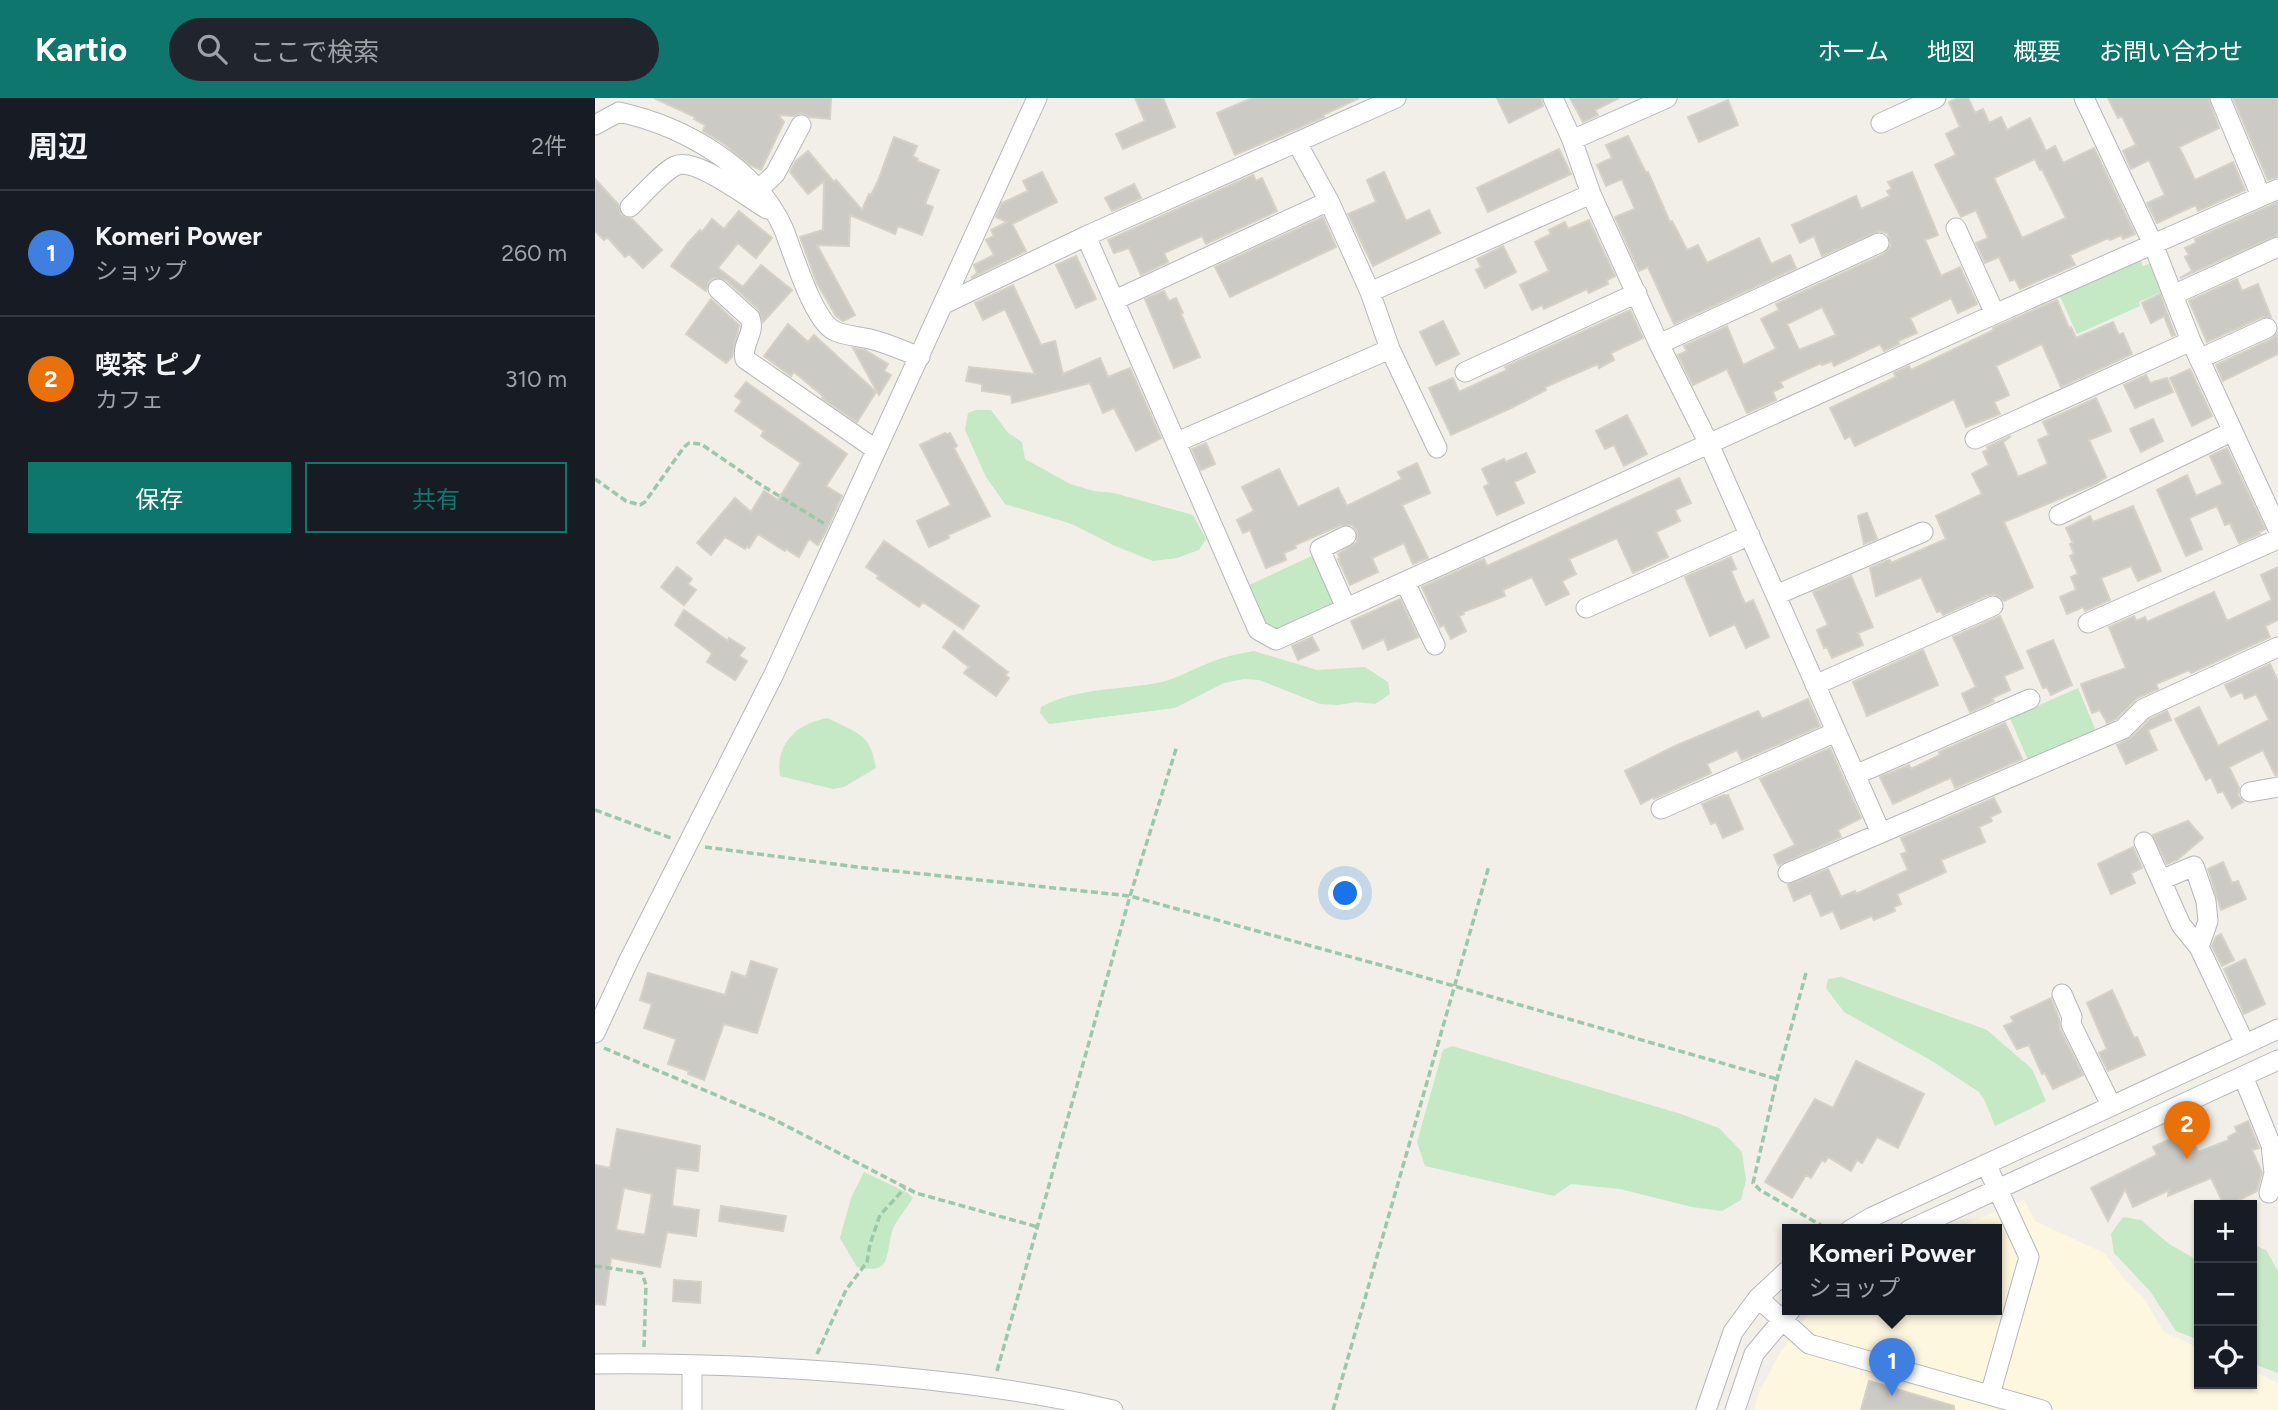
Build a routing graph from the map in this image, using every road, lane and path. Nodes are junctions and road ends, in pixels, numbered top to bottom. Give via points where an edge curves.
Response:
1 (1396, 98) edge
2 (1553, 98) edge
3 (1667, 98) edge
4 (1937, 98) edge
5 (2220, 98) edge
6 (2089, 100) edge
7 (1029, 104) edge
8 (1881, 122) dead end
9 (595, 125) edge
10 (801, 125) dead end
11 (1572, 140) junction
12 (1297, 143) junction
13 (758, 190) junction
14 (2270, 192) edge
15 (1591, 194) junction
16 (1329, 201) junction
17 (630, 207) dead end
18 (774, 214) junction
19 (1956, 228) dead end
20 (1086, 236) junction
21 (1879, 243) dead end
22 (2153, 244) junction
23 (2278, 247) edge
24 (717, 289) dead end
25 (1370, 292) junction
26 (1637, 293) junction
27 (2173, 295) junction
28 (1115, 300) junction
29 (944, 304) junction
30 (1996, 314) junction
31 (2267, 328) dead end
32 (2191, 341) junction
33 (1659, 344) junction
34 (1390, 349) junction
35 (920, 357) junction
36 (2199, 359) junction
37 (1465, 372) dead end
38 (2231, 432) junction
39 (1975, 439) dead end
40 (1177, 442) junction
41 (1709, 444) junction
42 (1437, 448) dead end
43 (876, 449) junction
44 (595, 479) edge
45 (2059, 514) dead end
46 (2278, 529) edge
47 (1923, 531) dead end
48 (838, 532) junction
49 (1750, 535) junction
50 (1346, 536) dead end
51 (2278, 539) edge
52 (1405, 582) junction
53 (1776, 595) junction
54 (1993, 606) dead end
55 (1346, 608) junction
56 (1586, 608) dead end
57 (2088, 623) dead end
58 (1435, 645) dead end
59 (2278, 648) edge
60 (1815, 685) junction
61 (2030, 699) dead end
62 (1836, 732) junction
63 (1177, 746) dead end
64 (1855, 775) junction
65 (2278, 787) edge
66 (2250, 792) dead end
67 (1661, 809) dead end
68 (595, 810) edge
69 (1881, 833) junction
70 (2144, 842) dead end
71 (688, 845) junction
72 (1489, 866) dead end
73 (1788, 873) dead end
74 (2161, 880) junction
75 (1130, 896) junction
76 (2199, 947) junction
77 (1806, 973) dead end
78 (1454, 986) junction
79 (2062, 993) dead end
80 (2278, 1029) edge
81 (595, 1033) edge
82 (595, 1044) edge
83 (2245, 1044) junction
84 (2278, 1060) edge
85 (2243, 1076) junction
86 (1777, 1079) junction
87 (2111, 1105) junction
88 (2273, 1141) edge
89 (1986, 1164) junction
90 (905, 1188) junction
91 (1997, 1190) junction
92 (2269, 1194) dead end
93 (1819, 1224) edge
94 (1860, 1224) edge
95 (1922, 1224) edge
96 (1038, 1227) junction
97 (595, 1266) edge
98 (1782, 1275) edge
99 (1758, 1297) junction
100 (1782, 1312) edge
101 (1787, 1315) edge
102 (644, 1363) junction
103 (595, 1364) edge
104 (692, 1364) junction
105 (810, 1370) junction
106 (993, 1387) junction
107 (1990, 1395) junction
108 (692, 1410) edge
109 (1113, 1410) edge
110 (1333, 1410) edge
111 (1706, 1410) edge
112 (1735, 1410) edge
113 (2042, 1410) edge

1 - 12 street
2 - 11 street
3 - 11 street
4 - 8 street
5 - 14 street
6 - 22 street
7 - 29 street
9 - 13 street via 619,112 649,119 685,134 723,158
10 - 13 street via 775,174
11 - 15 street
12 - 16 street
12 - 20 street
13 - 18 street
14 - 22 street
15 - 25 street
15 - 26 street
16 - 25 street
16 - 28 street
17 - 18 street via 673,167 684,164 700,167
18 - 35 street via 821,318 834,330
19 - 30 street
20 - 28 street
20 - 29 street
21 - 33 street
22 - 27 street
22 - 30 street
23 - 27 street
24 - 43 street via 753,325 743,352 745,359
25 - 34 street
26 - 33 street
26 - 37 street
27 - 32 street
28 - 40 street
29 - 35 street
30 - 41 street
31 - 36 street
32 - 36 street
32 - 39 street
33 - 41 street
34 - 40 street
34 - 42 street
35 - 43 street
36 - 38 street
38 - 45 street
38 - 46 street
40 - 55 street via 1258,630 1276,640
41 - 49 street
41 - 52 street
43 - 48 street
44 - 48 path via 626,501 640,505 684,447 701,444
47 - 53 street
48 - 71 street via 774,674
49 - 53 street
49 - 56 street
50 - 55 street via 1320,549
51 - 57 street
52 - 55 street
52 - 58 street
53 - 60 street
54 - 60 street
59 - 69 street via 2143,709 2123,729
60 - 62 street
61 - 64 street
62 - 64 street
62 - 67 street
63 - 75 path
64 - 69 street
65 - 66 street
68 - 71 path
69 - 73 street
70 - 74 street
71 - 75 path
71 - 81 street
72 - 78 path
74 - 76 street via 2181,925
74 - 76 street via 2194,866 2208,920
75 - 78 path
75 - 96 path
76 - 83 street
77 - 86 path
78 - 86 path
78 - 110 path
79 - 87 street via 2071,1024
80 - 83 street
82 - 90 path via 773,1119
83 - 87 street
84 - 85 street
85 - 88 street
85 - 91 street
86 - 93 path via 1753,1183
87 - 89 street
88 - 92 street
89 - 91 street
89 - 94 street
90 - 96 path
90 - 105 path via 880,1215 867,1262 846,1290
91 - 95 street
91 - 107 street via 2029,1257
96 - 106 path
97 - 102 path via 642,1273 646,1284
98 - 99 street
99 - 100 street
99 - 111 street via 1733,1332
101 - 107 street via 1809,1344
101 - 112 street via 1754,1353
102 - 103 street
102 - 104 street
104 - 105 street
104 - 108 street
105 - 106 street
106 - 109 street
107 - 113 street

